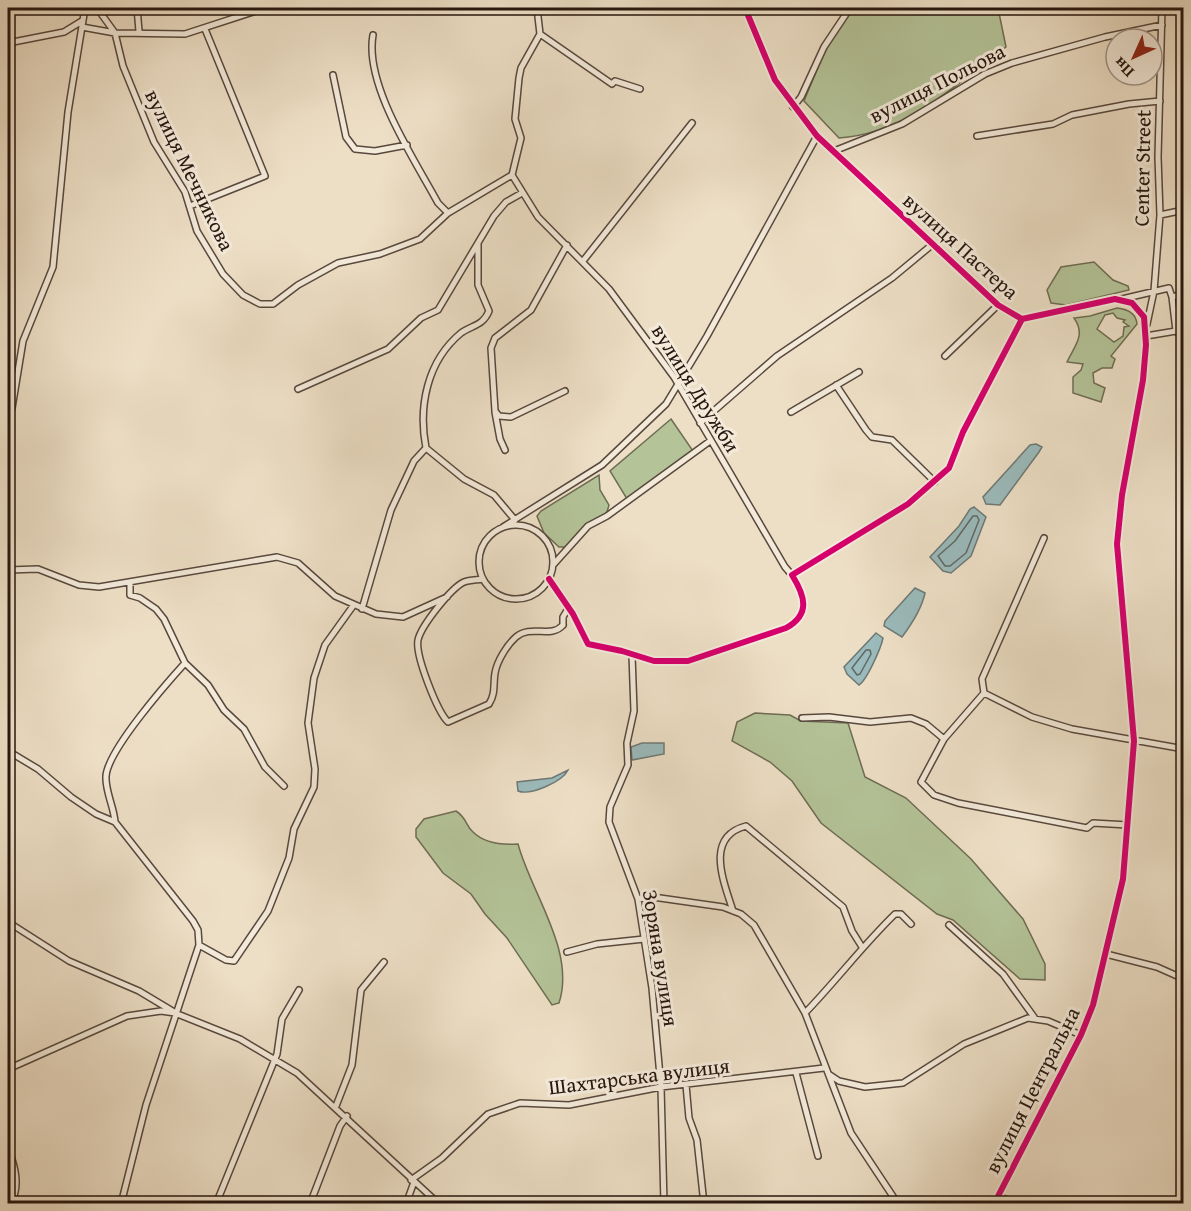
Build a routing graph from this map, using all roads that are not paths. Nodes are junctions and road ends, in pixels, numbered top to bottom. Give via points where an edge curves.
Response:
1 (85, 8) edge
2 (97, 8) edge
3 (137, 8) edge
4 (265, 8) edge
5 (537, 8) edge
6 (746, 8) edge
7 (850, 8) edge
8 (1162, 8) edge
9 (82, 24) junction
10 (1162, 26) junction
11 (206, 29) junction
12 (140, 32) junction
13 (115, 33) junction
14 (540, 34) junction
15 (374, 35) dead end
16 (8, 43) edge
17 (333, 75) dead end
18 (640, 89) dead end
19 (1160, 101) junction
20 (793, 107) junction
21 (692, 123) dead end
22 (817, 136) junction
23 (977, 136) dead end
24 (407, 145) junction
25 (834, 151) junction
26 (512, 176) junction
27 (522, 193) junction
28 (1184, 202) edge
29 (190, 206) junction
30 (1183, 210) edge
31 (448, 213) junction
32 (1160, 215) junction
33 (478, 244) junction
34 (933, 244) junction
35 (567, 245) junction
36 (583, 261) junction
37 (1154, 291) junction
38 (1184, 294) edge
39 (1172, 297) junction
40 (1121, 299) junction
41 (998, 305) junction
42 (1022, 319) junction
43 (1146, 329) junction
44 (1176, 331) junction
45 (1146, 336) junction
46 (1184, 338) edge
47 (945, 356) dead end
48 (859, 372) dead end
49 (836, 385) junction
50 (678, 387) junction
51 (298, 389) dead end
52 (565, 391) dead end
53 (12, 408) dead end
54 (495, 411) junction
55 (791, 412) dead end
56 (700, 423) junction
57 (710, 441) junction
58 (426, 448) junction
59 (505, 450) dead end
60 (935, 482) junction
61 (515, 520) junction
62 (503, 527) junction
63 (1044, 538) dead end
64 (553, 565) junction
65 (8, 570) edge
66 (792, 575) junction
67 (483, 579) junction
68 (549, 579) junction
69 (130, 584) junction
70 (447, 597) junction
71 (353, 606) junction
72 (362, 609) junction
73 (569, 611) junction
74 (576, 621) junction
75 (563, 625) junction
76 (632, 655) junction
77 (185, 663) junction
78 (984, 693) junction
79 (802, 718) dead end
80 (944, 739) junction
81 (1134, 741) junction
82 (1184, 749) edge
83 (8, 751) edge
84 (284, 786) dead end
85 (114, 822) junction
86 (1128, 825) junction
87 (638, 899) junction
88 (733, 911) junction
89 (8, 922) edge
90 (911, 924) dead end
91 (949, 925) dead end
92 (644, 939) junction
93 (199, 945) junction
94 (862, 947) junction
95 (567, 952) dead end
96 (1106, 954) junction
97 (384, 962) dead end
98 (1184, 979) edge
99 (299, 990) dead end
100 (175, 1013) junction
101 (805, 1013) junction
102 (1034, 1017) junction
103 (1081, 1035) junction
104 (274, 1061) junction
105 (824, 1068) junction
106 (8, 1069) edge
107 (796, 1073) junction
108 (830, 1075) junction
109 (686, 1085) junction
110 (661, 1087) junction
111 (336, 1106) junction
112 (347, 1116) junction
113 (8, 1148) edge
114 (818, 1156) dead end
115 (413, 1181) junction
116 (998, 1196) junction
117 (10, 1203) edge
118 (122, 1203) edge
119 (216, 1203) edge
120 (310, 1203) edge
121 (406, 1203) edge
122 (439, 1203) edge
123 (664, 1203) edge
124 (704, 1203) edge
125 (898, 1203) edge
126 (994, 1203) edge
127 (1016, 1203) edge

1 - 9 street
2 - 13 street
3 - 12 street
4 - 11 street
5 - 14 street
6 - 20 street, вулиця Пастера via 767,65
7 - 20 street via 824,47
8 - 10 street, Center Street
9 - 13 street
9 - 16 street via 64,32
9 - 53 street via 68,112 53,267 23,341
10 - 19 street, Center Street
10 - 25 street, вулиця Польова via 1012,63 975,79 902,124
11 - 12 street via 185,34
11 - 29 street via 265,176
12 - 13 street
13 - 29 street, вулиця Мечникова via 123,66 154,142
14 - 18 street via 612,84 615,81
14 - 26 street via 519,78 515,118 521,138
15 - 24 street via 375,65 386,106
17 - 24 street via 346,137 355,149 375,151
19 - 23 street via 1117,106 1072,115 1053,124
19 - 32 street, Center Street
20 - 22 street, вулиця Пастера
21 - 36 street
22 - 25 street, вулиця Пастера
22 - 50 street
24 - 31 street via 438,203
25 - 34 street, вулиця Пастера
26 - 27 street, вулиця Дружби
26 - 31 street, вулиця Мечникова
27 - 33 street via 499,209
27 - 35 street, вулиця Дружби via 538,217
28 - 30 street
29 - 31 street, вулиця Мечникова via 196,231 223,274 243,295 267,305 338,263 380,254 420,239
30 - 32 street
32 - 37 street, Center Street
33 - 51 street via 438,310 421,318 388,349
33 - 58 street via 478,285 489,311 486,319 458,335 427,382 423,432
34 - 41 street, вулиця Пастера
34 - 56 street via 892,278 777,356
35 - 36 street, вулиця Дружби
35 - 54 street via 531,310 492,343
36 - 50 street, вулиця Дружби via 642,331
37 - 39 street via 1169,288
37 - 40 street, вулиця Пастера
37 - 43 street, Center Street
38 - 39 street
39 - 44 street
40 - 42 street, вулиця Пастера
40 - 43 street via 1141,311
41 - 42 street, вулиця Пастера
41 - 47 street
42 - 60 street via 963,432 953,461
43 - 45 street
44 - 45 street
44 - 46 street
45 - 81 street via 1143,380 1117,544
48 - 49 street
49 - 55 street
49 - 60 street via 872,437 892,440
50 - 56 street, вулиця Дружби
50 - 61 street via 666,404 602,465
52 - 54 street via 511,417 499,416
54 - 59 street
56 - 57 street, вулиця Дружби
57 - 64 street via 588,526
57 - 66 street, вулиця Дружби
58 - 61 street via 464,479 494,495
58 - 72 street via 410,468 391,510
60 - 66 street via 886,519
61 - 62 street
62 - 64 street via 521,525 539,533 550,548
62 - 67 street via 492,533 481,548 478,565
63 - 78 street via 982,679
64 - 68 street
65 - 69 street via 38,569 89,587
66 - 76 street, вулиця Дружби via 803,594 804,609 800,618 786,628 688,662 661,662
67 - 68 street via 498,595 515,600 536,594
67 - 70 street via 463,582
68 - 73 street
69 - 71 street via 277,557 307,569 316,582
69 - 77 street via 130,595 148,602 164,619
70 - 72 street via 402,617
70 - 75 street via 421,631 418,646 423,672 448,722 489,704 501,656 516,637 534,629 551,632
71 - 72 street
71 - 93 street via 325,645 314,678 308,723 314,787 294,829 289,858 268,910 234,961
73 - 74 street
73 - 75 street via 563,617
74 - 75 street via 571,627
74 - 76 street via 588,644
76 - 87 street, Зоряна вулиця via 634,711 627,743 628,765 610,807 609,822
77 - 84 street via 244,729 265,767
77 - 85 street via 115,752 106,774
78 - 80 street
78 - 81 street via 1032,717
79 - 80 street via 870,722 911,718
80 - 86 street via 921,779 934,795 1087,828 1093,823
81 - 82 street
81 - 86 street, вулиця Центральна
83 - 85 street via 96,814
85 - 93 street via 193,921
86 - 96 street, вулиця Центральна via 1123,879
87 - 88 street via 653,897
87 - 92 street, Зоряна вулиця
88 - 94 street via 720,853 726,837 746,826 843,907
88 - 101 street via 754,925
89 - 100 street via 69,961 139,991
90 - 94 street via 901,914 895,914
91 - 102 street via 1003,974
92 - 95 street
92 - 110 street, Зоряна вулиця
93 - 100 street
94 - 101 street
96 - 98 street via 1157,967
96 - 103 street, вулиця Центральна
97 - 111 street via 361,990 352,1065
99 - 104 street via 282,1019
100 - 104 street via 240,1039
100 - 106 street via 127,1016
100 - 118 street via 146,1105
101 - 105 street
102 - 103 street
102 - 108 street via 964,1044 903,1083 865,1087
103 - 116 street, вулиця Центральна
104 - 111 street via 297,1073
104 - 119 street
105 - 107 street, Шахтарська вулиця
105 - 108 street
107 - 109 street, Шахтарська вулиця
107 - 114 street
108 - 125 street via 851,1133
109 - 110 street, Шахтарська вулиця
109 - 124 street
110 - 115 street, Шахтарська вулиця via 569,1105 520,1102 488,1114
110 - 123 street, Зоряна вулиця
111 - 112 street
112 - 115 street
112 - 120 street
113 - 117 street via 17,1185
115 - 121 street
115 - 122 street
116 - 126 street, вулиця Центральна
116 - 127 street

